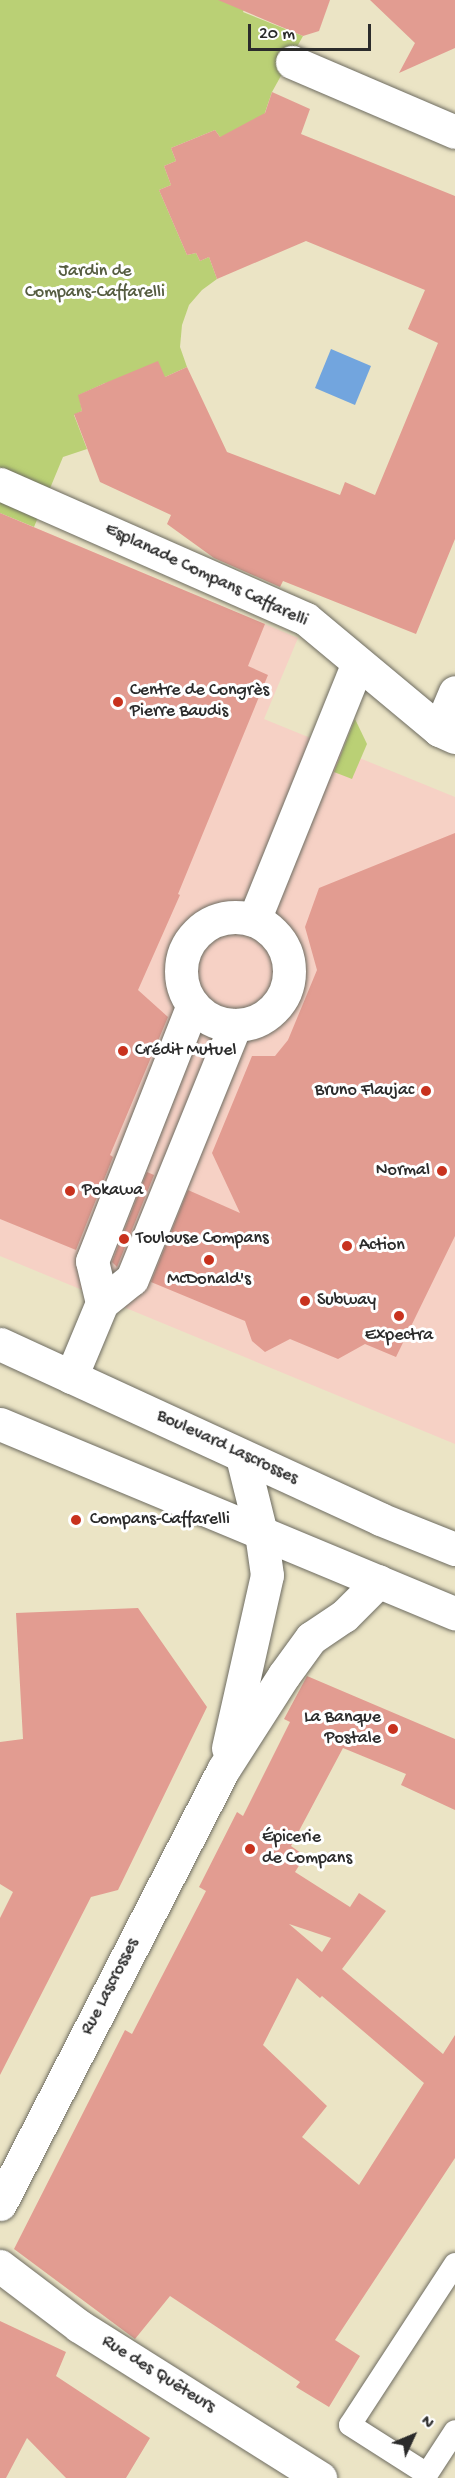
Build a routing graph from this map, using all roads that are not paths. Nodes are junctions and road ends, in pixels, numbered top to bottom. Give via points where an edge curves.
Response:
1 (292, 62) dead end
2 (455, 132) edge
3 (0, 484) edge
4 (358, 663) junction
5 (455, 692) edge
6 (447, 733) edge
7 (254, 920) junction
8 (193, 1005) junction
9 (236, 1025) junction
10 (102, 1303) junction
11 (0, 1344) edge
12 (71, 1377) junction
13 (0, 1424) edge
14 (242, 1457) junction
15 (261, 1533) junction
16 (455, 1549) edge
17 (379, 1581) junction
18 (455, 1613) edge
19 (224, 1770) junction
20 (0, 2204) edge
21 (455, 2264) edge
22 (0, 2266) edge
23 (455, 2431) edge
24 (320, 2478) edge

1 - 2 street
3 - 4 street, Esplanade Compans Caffarelli via 306,619
4 - 6 street, Esplanade Compans Caffarelli
4 - 7 street
5 - 6 street, Esplanade Compans Caffarelli
7 - 8 street via 231,917 209,923 191,939 182,961 183,985
7 - 9 street via 271,930 283,945 289,962 288,981 282,998 270,1013 254,1022
8 - 9 street via 212,1020
8 - 10 street via 93,1261
9 - 10 street via 132,1279
10 - 12 street
11 - 12 street, Boulevard Lascrosses
12 - 14 street, Boulevard Lascrosses
13 - 15 street
14 - 15 street, Rue Lascrosses
14 - 16 street, Boulevard Lascrosses
15 - 17 street
15 - 19 street, Rue Lascrosses via 267,1575
17 - 18 street
17 - 19 street, Rue Lascrosses via 344,1616 311,1638
19 - 20 street, Rue Lascrosses
21 - 23 lane via 350,2425 427,2474
22 - 24 street, Rue des Quêteurs via 79,2326

